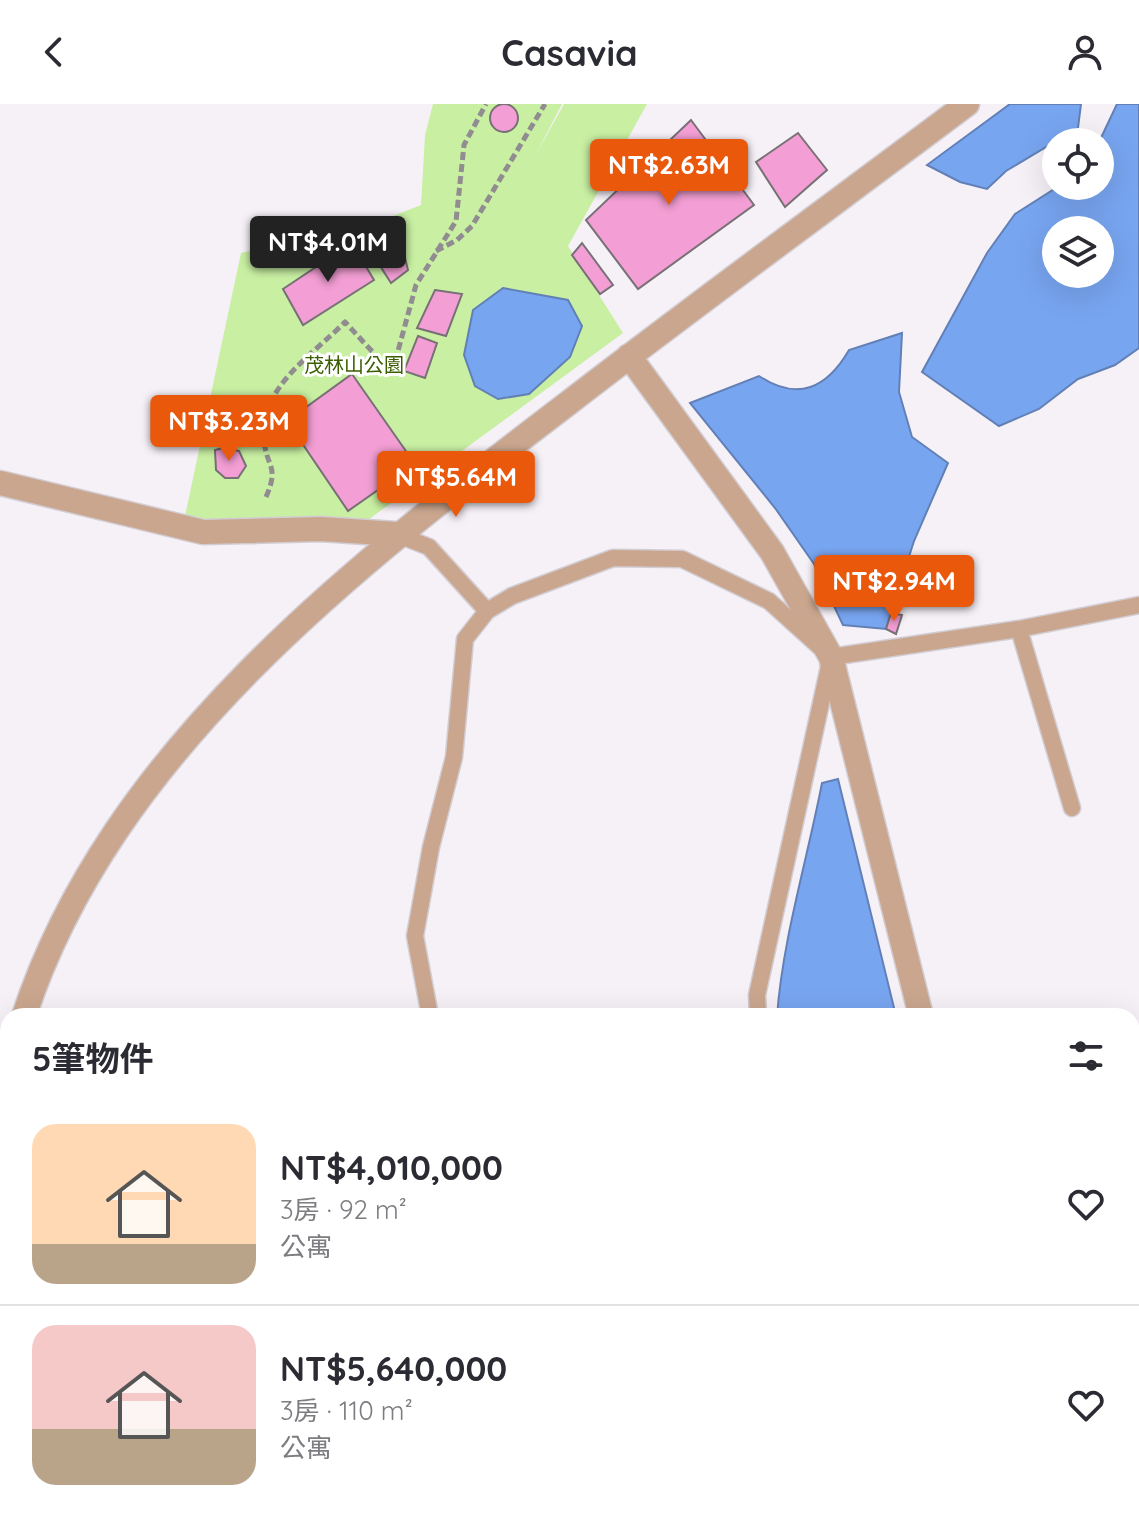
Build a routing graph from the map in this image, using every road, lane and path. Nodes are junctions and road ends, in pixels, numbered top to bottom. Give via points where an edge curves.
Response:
1 (486, 104) edge
2 (545, 104) edge
3 (967, 104) edge
4 (435, 251) junction
5 (629, 356) junction
6 (0, 483) edge
7 (266, 497) dead end
8 (396, 534) junction
9 (1139, 605) edge
10 (487, 611) junction
11 (1019, 629) junction
12 (831, 657) junction
13 (1072, 808) dead end
14 (27, 1008) edge
15 (428, 1008) edge
16 (758, 1008) edge
17 (919, 1008) edge

1 - 4 path via 464,145 456,221
2 - 4 path via 472,226
3 - 5 street
4 - 7 path via 416,285 392,373 345,322 287,377 267,407 264,439 275,477
5 - 8 street
5 - 12 street via 772,552
6 - 8 street via 203,532 321,529
8 - 10 lane via 429,547
8 - 14 street via 236,686 153,780 96,857 40,968
9 - 11 lane
10 - 12 lane via 512,596 613,558 682,559 769,601
10 - 15 lane via 465,639 454,757 415,936
11 - 12 lane
11 - 13 lane
12 - 16 lane
12 - 17 street

